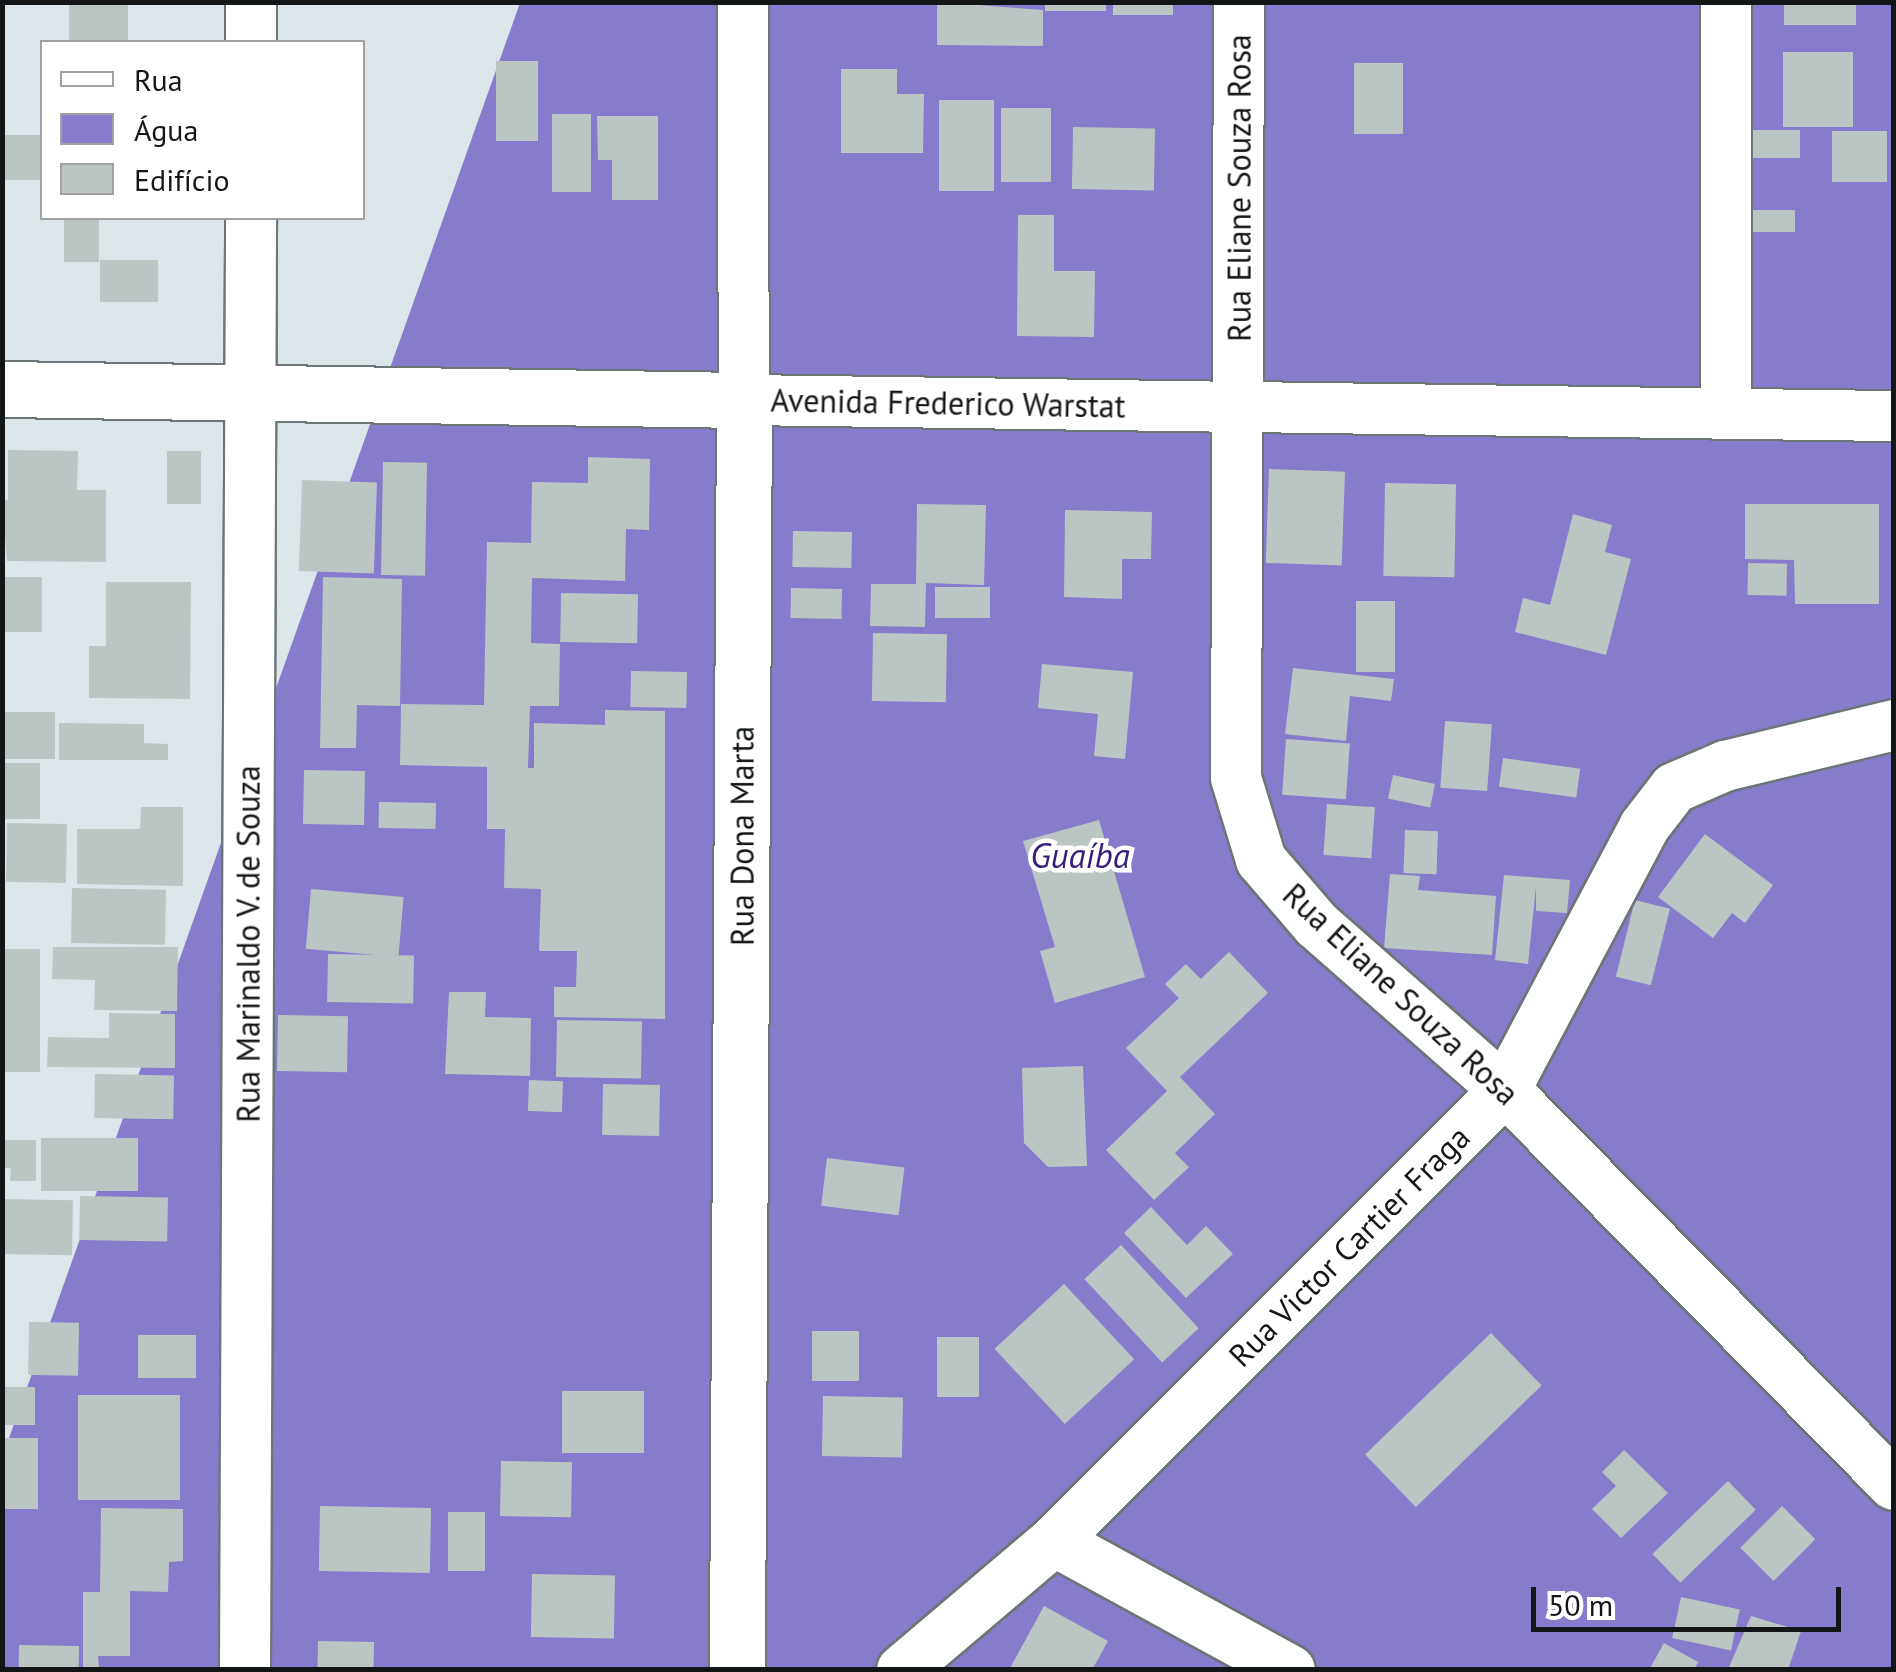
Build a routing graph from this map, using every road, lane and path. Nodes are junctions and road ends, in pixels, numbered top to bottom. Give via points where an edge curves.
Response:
1 (251, 2) edge
2 (744, 2) edge
3 (1239, 2) edge
4 (1726, 2) edge
5 (251, 40) edge
6 (251, 220) edge
7 (2, 388) edge
8 (251, 392) junction
9 (744, 400) junction
10 (1238, 408) junction
11 (1726, 414) junction
12 (1894, 416) edge
13 (1894, 725) edge
14 (1505, 1090) junction
15 (1894, 1485) edge
16 (1054, 1541) junction
17 (245, 1670) edge
18 (738, 1670) edge
19 (902, 1670) edge
20 (1290, 1670) edge

1 - 5 street
2 - 9 street, Rua Dona Marta
3 - 10 street, Rua Eliane Souza Rosa
4 - 11 street
6 - 8 street, Rua Marinaldo V. de Souza
7 - 8 street, Avenida Frederico Warstat
8 - 9 street, Avenida Frederico Warstat
8 - 17 street, Rua Marinaldo V. de Souza
9 - 10 street, Avenida Frederico Warstat
9 - 18 street, Rua Dona Marta
10 - 11 street, Avenida Frederico Warstat
10 - 14 street, Rua Eliane Souza Rosa via 1236,778 1261,860 1317,925
11 - 12 street, Avenida Frederico Warstat
13 - 14 street, Rua Victor Cartier Fraga via 1725,766 1674,788 1644,827
14 - 15 street, Rua Eliane Souza Rosa
14 - 16 street, Rua Victor Cartier Fraga
16 - 19 street, Rua Victor Cartier Fraga
16 - 20 street

